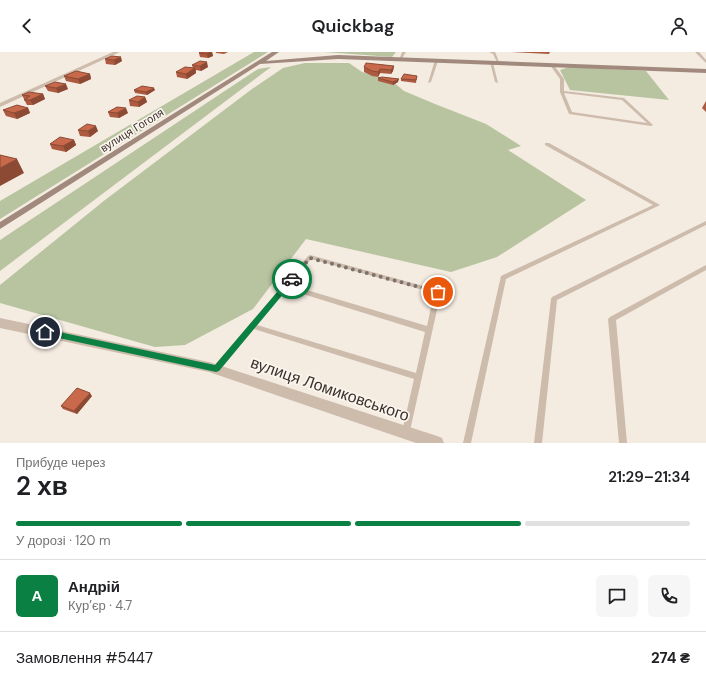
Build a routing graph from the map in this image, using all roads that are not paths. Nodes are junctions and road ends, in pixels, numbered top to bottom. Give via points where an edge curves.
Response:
1 (117, 52) edge
2 (276, 52) edge
3 (314, 52) edge
4 (404, 52) edge
5 (494, 52) edge
6 (697, 52) edge
7 (338, 57) junction
8 (400, 59) junction
9 (436, 61) junction
10 (706, 62) edge
11 (258, 63) junction
12 (491, 63) junction
13 (499, 63) junction
14 (552, 65) junction
15 (706, 71) edge
16 (429, 82) dead end
17 (497, 82) dead end
18 (562, 92) junction
19 (0, 105) edge
20 (547, 144) dead end
21 (706, 223) edge
22 (0, 226) edge
23 (706, 267) edge
24 (286, 286) junction
25 (0, 323) edge
26 (252, 326) junction
27 (429, 330) junction
28 (216, 369) junction
29 (418, 377) junction
30 (406, 432) junction
31 (437, 443) edge
32 (467, 443) edge
33 (538, 443) edge
34 (623, 443) edge

1 - 19 street
2 - 11 street, вулиця Гоголя
3 - 7 street
4 - 8 lane
5 - 13 lane
6 - 10 lane
7 - 8 street
7 - 11 street
8 - 9 street
9 - 12 street
9 - 16 lane
11 - 22 street, вулиця Гоголя
12 - 13 street
12 - 17 lane
13 - 14 street
14 - 15 street
14 - 18 lane via 562,79
18 - 18 lane via 570,113 651,126 623,99
20 - 32 lane via 657,206 503,278
21 - 33 lane via 554,299
23 - 34 lane via 612,319
24 - 26 lane
24 - 27 lane
24 - 27 lane via 310,258 438,292
25 - 28 street, вулиця Ломиковського
26 - 28 lane
26 - 29 lane
27 - 29 lane
28 - 30 street, вулиця Ломиковського
29 - 30 lane
30 - 31 street, вулиця Ломиковського

